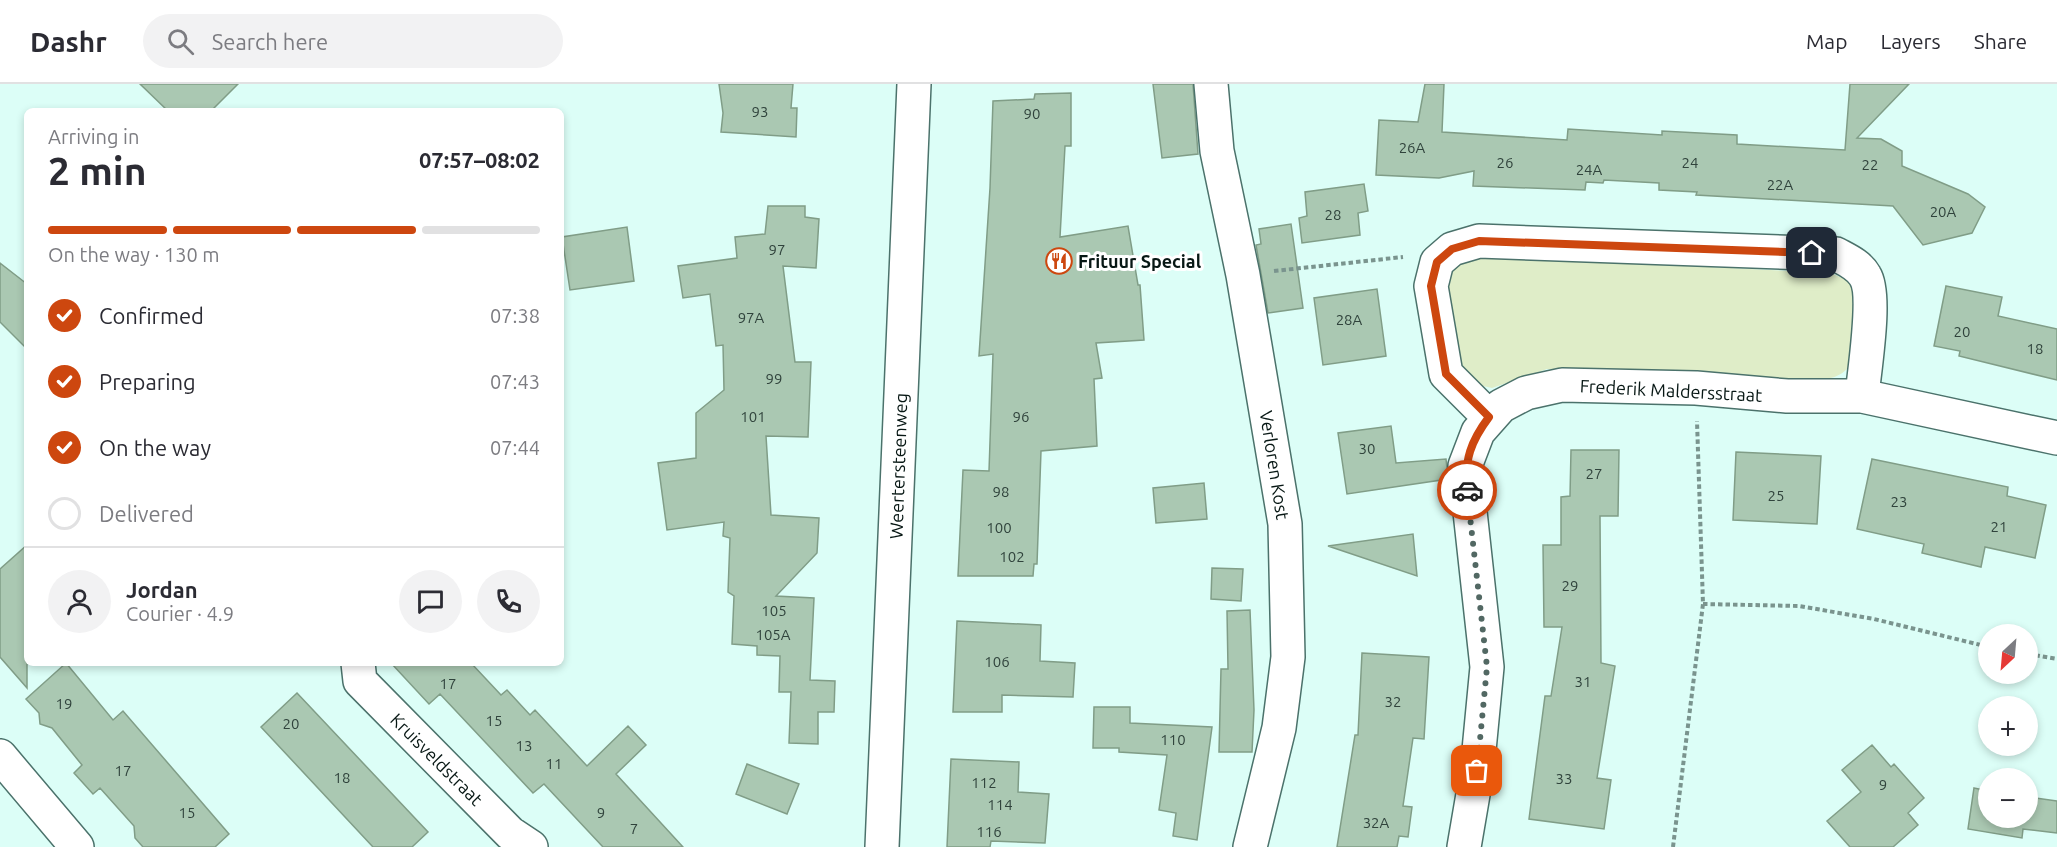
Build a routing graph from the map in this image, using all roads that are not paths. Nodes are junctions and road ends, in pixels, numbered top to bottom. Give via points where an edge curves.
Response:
1 (914, 84) edge
2 (1211, 84) edge
3 (1862, 396) junction
4 (1489, 417) junction
5 (2057, 438) edge
6 (358, 666) edge
7 (0, 756) edge
8 (77, 847) edge
9 (531, 847) edge
10 (882, 847) edge
11 (1250, 847) edge
12 (1464, 847) edge

1 - 10 street, Weertersteenweg
2 - 11 street, Verloren Kost via 1217,151 1244,275 1285,524 1288,657 1279,728
3 - 4 street, Frederik Maldersstraat via 1562,385 1526,393
3 - 4 street via 1871,298 1866,277 1854,264 1836,254 1479,241 1452,249 1437,262 1431,286 1446,374
3 - 5 street, Frederik Maldersstraat
4 - 12 street, Frederik Maldersstraat via 1478,432 1465,466 1487,667 1477,771
6 - 9 street, Kruisveldstraat via 360,681 510,833
7 - 8 street

